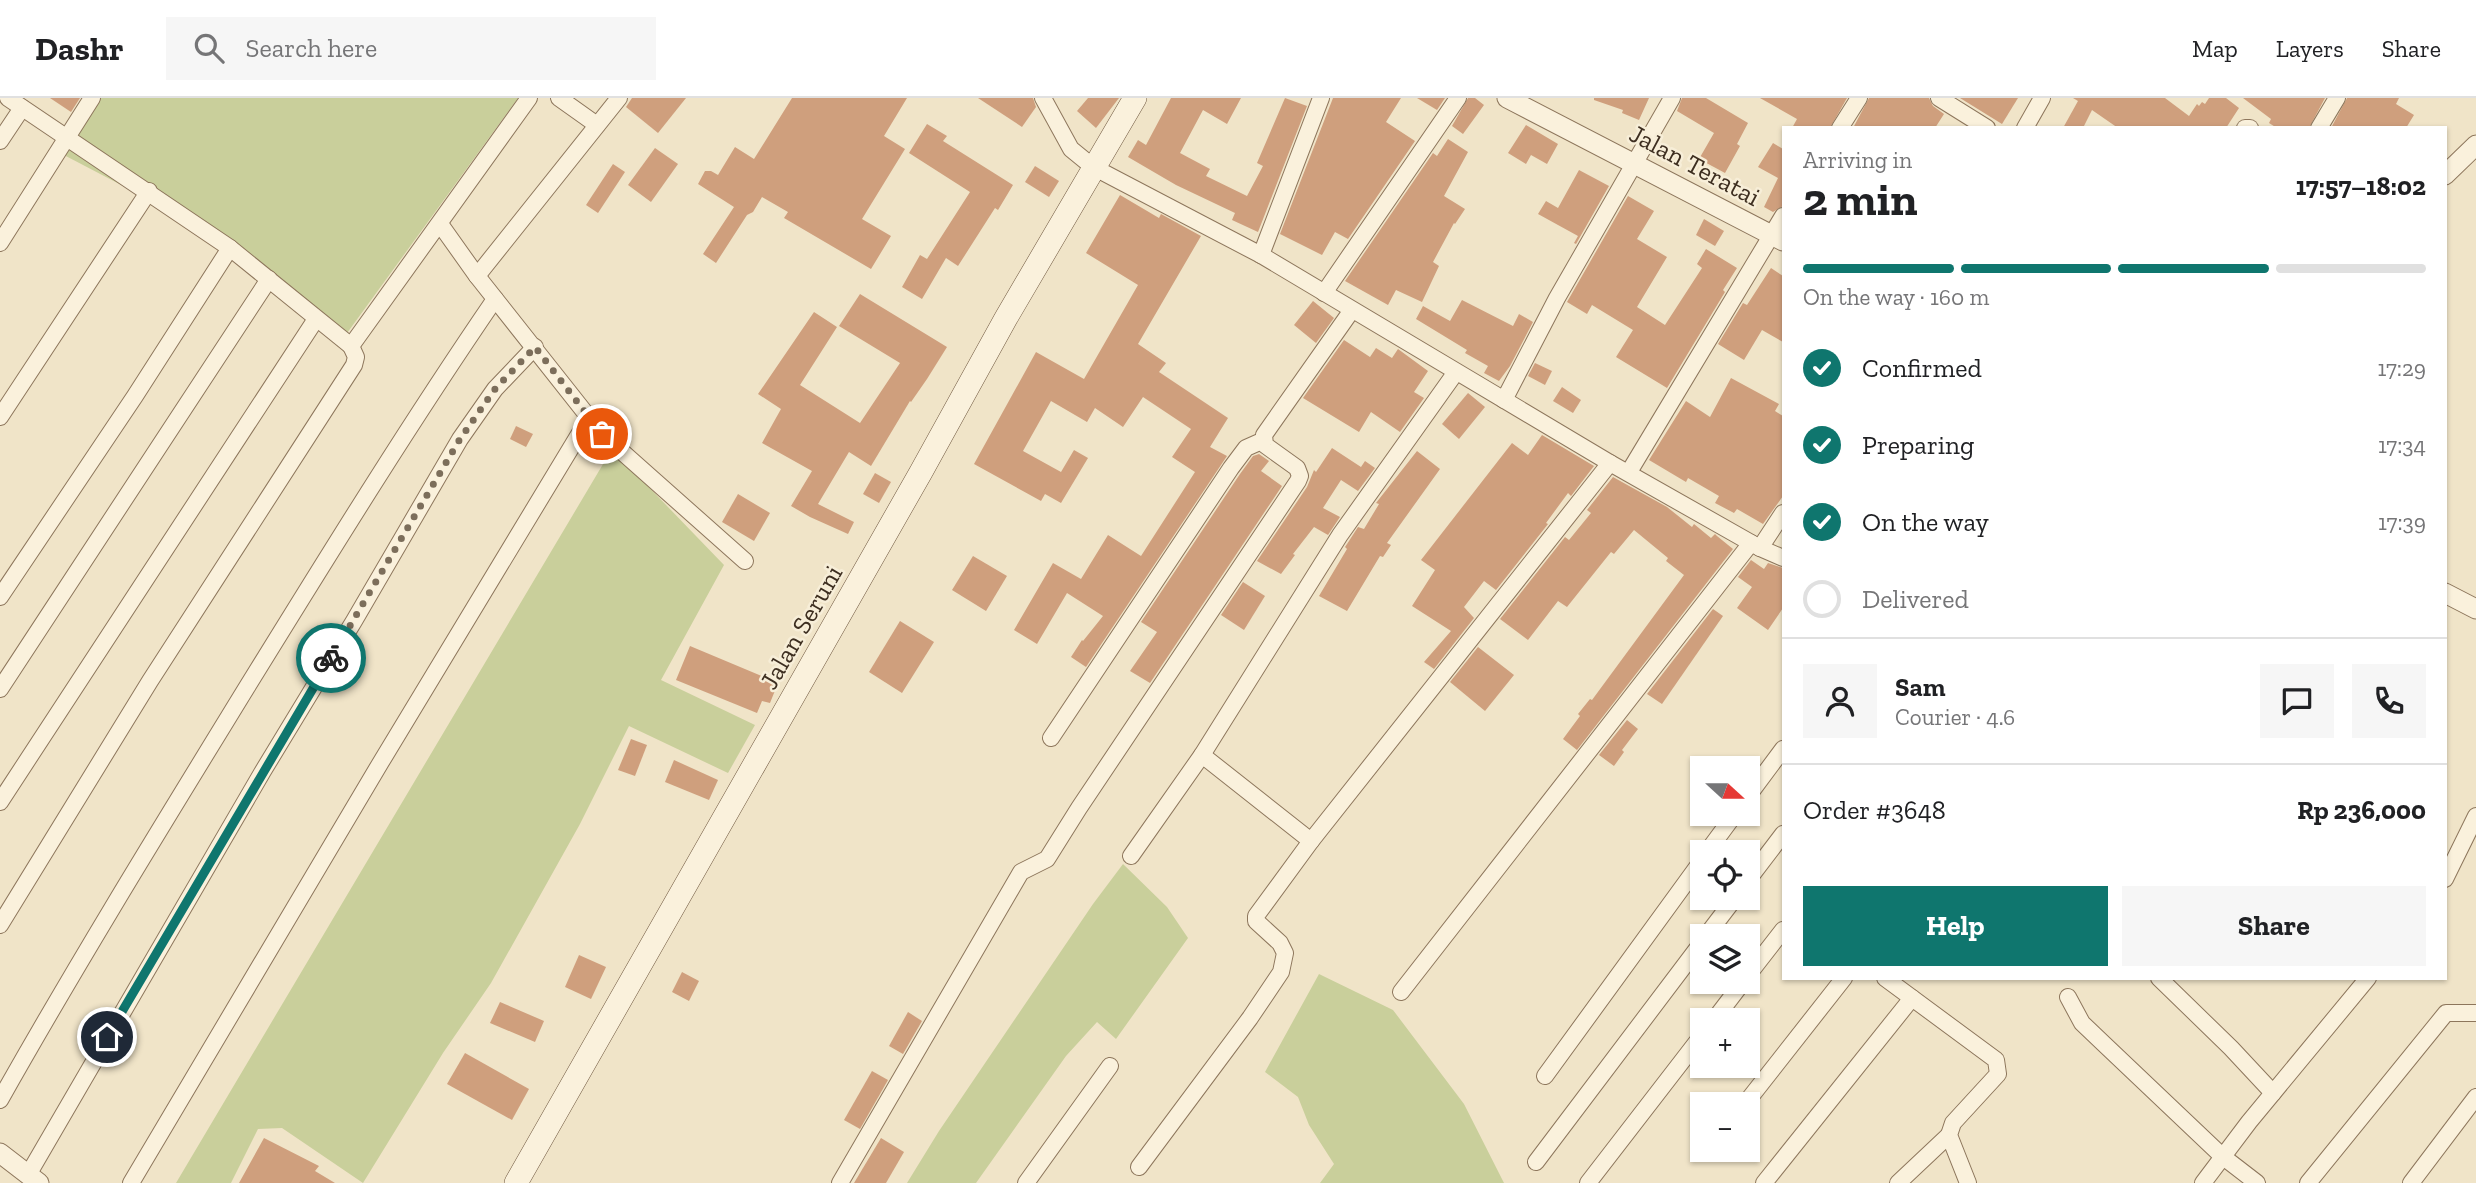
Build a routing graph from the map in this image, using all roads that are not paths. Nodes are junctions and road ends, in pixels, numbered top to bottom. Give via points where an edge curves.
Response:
1 (92, 98) edge
2 (529, 98) edge
3 (559, 98) edge
4 (619, 98) edge
5 (1043, 98) edge
6 (1135, 98) edge
7 (1321, 98) edge
8 (1458, 98) edge
9 (1507, 98) edge
10 (1672, 98) edge
11 (1859, 98) edge
12 (1939, 98) edge
13 (2042, 98) edge
14 (2337, 98) edge
15 (15, 101) edge
16 (597, 125) junction
17 (1841, 126) edge
18 (1984, 126) edge
19 (2026, 126) edge
20 (2320, 126) edge
21 (67, 136) junction
22 (0, 141) edge
23 (2476, 145) edge
24 (1634, 163) junction
25 (1093, 167) junction
26 (2447, 173) edge
27 (149, 191) junction
28 (1782, 220) edge
29 (440, 224) junction
30 (1777, 238) edge
31 (0, 243) edge
32 (230, 248) junction
33 (1261, 255) junction
34 (477, 276) junction
35 (269, 279) junction
36 (1324, 293) junction
37 (495, 299) junction
38 (1352, 310) junction
39 (316, 319) junction
40 (351, 346) junction
41 (535, 347) junction
42 (1456, 372) junction
43 (1504, 400) junction
44 (0, 417) edge
45 (589, 418) junction
46 (1264, 440) junction
47 (1610, 463) junction
48 (1629, 472) junction
49 (1782, 514) edge
50 (1756, 546) junction
51 (1782, 558) edge
52 (745, 561) dead end
53 (2447, 594) edge
54 (0, 597) edge
55 (2476, 609) edge
56 (0, 689) edge
57 (1051, 738) dead end
58 (1782, 750) edge
59 (1202, 755) junction
60 (1760, 780) edge
61 (0, 802) edge
62 (2476, 816) edge
63 (1782, 835) edge
64 (1311, 841) junction
65 (1131, 856) dead end
66 (1760, 864) edge
67 (2447, 874) edge
68 (1690, 877) edge
69 (1726, 910) edge
70 (1715, 924) edge
71 (0, 925) edge
72 (1782, 931) edge
73 (1690, 958) edge
74 (1760, 960) edge
75 (1842, 980) edge
76 (1888, 980) edge
77 (2161, 980) edge
78 (2366, 980) edge
79 (1401, 992) dead end
80 (1734, 994) edge
81 (2068, 997) dead end
82 (1912, 998) junction
83 (1723, 1008) edge
84 (2476, 1013) edge
85 (1690, 1051) edge
86 (1110, 1066) dead end
87 (1545, 1076) dead end
88 (1754, 1092) edge
89 (2273, 1093) junction
90 (2476, 1097) edge
91 (0, 1100) edge
92 (1949, 1135) junction
93 (0, 1153) edge
94 (2222, 1156) junction
95 (1536, 1161) dead end
96 (1139, 1167) dead end
97 (34, 1179) edge
98 (131, 1183) edge
99 (516, 1183) edge
100 (840, 1183) edge
101 (1026, 1183) edge
102 (1588, 1183) edge
103 (1764, 1183) edge
104 (1898, 1183) edge
105 (1968, 1183) edge
106 (2203, 1183) edge
107 (2256, 1183) edge
108 (2308, 1183) edge
109 (2411, 1183) edge

1 - 21 street
2 - 29 street
3 - 16 street
4 - 16 street
5 - 25 street via 1071,149
6 - 25 main road, Jalan Seruni
7 - 33 street
8 - 36 street
9 - 24 street, Jalan Teratai
10 - 24 street
11 - 17 street
12 - 18 street
13 - 19 street
14 - 20 street
15 - 21 street
15 - 22 street
16 - 34 street
21 - 27 street
21 - 31 street
23 - 26 street
24 - 30 street, Jalan Teratai
24 - 43 street
25 - 33 street
25 - 99 main road, Jalan Seruni
27 - 32 street
27 - 44 street
28 - 30 street
29 - 34 street
29 - 40 street
30 - 48 street
32 - 35 street
32 - 54 street
33 - 36 street
34 - 37 street
35 - 39 street
35 - 56 street
36 - 38 street
37 - 41 street
37 - 91 street via 416,416 193,775
38 - 42 street
38 - 46 street via 1267,428
39 - 40 street
39 - 61 street
40 - 71 street via 354,365 150,681
41 - 45 street
41 - 97 street via 495,389 460,439 262,771
42 - 43 street
42 - 59 street via 1340,536
43 - 47 street
45 - 52 street
45 - 98 street
46 - 57 street via 1246,449 1231,468
46 - 100 street via 1297,468 1298,481 1055,850 1021,872
47 - 48 street
47 - 64 street
48 - 50 street
49 - 50 street
50 - 51 street
50 - 79 street
53 - 55 street
58 - 60 street
59 - 64 street
59 - 65 street
62 - 67 street
63 - 66 street
64 - 96 street via 1256,916 1285,953 1281,972
68 - 87 street
69 - 70 street
72 - 74 street
73 - 95 street
75 - 88 street
76 - 82 street
77 - 89 street
78 - 89 street
80 - 83 street
81 - 94 street via 2082,1023
82 - 92 street via 1998,1064 1998,1074 1953,1123
82 - 103 street
84 - 108 street via 2446,1013
85 - 102 street
86 - 101 street
89 - 94 street
90 - 109 street
92 - 104 street
92 - 105 street
93 - 97 street
94 - 106 street
94 - 107 street

